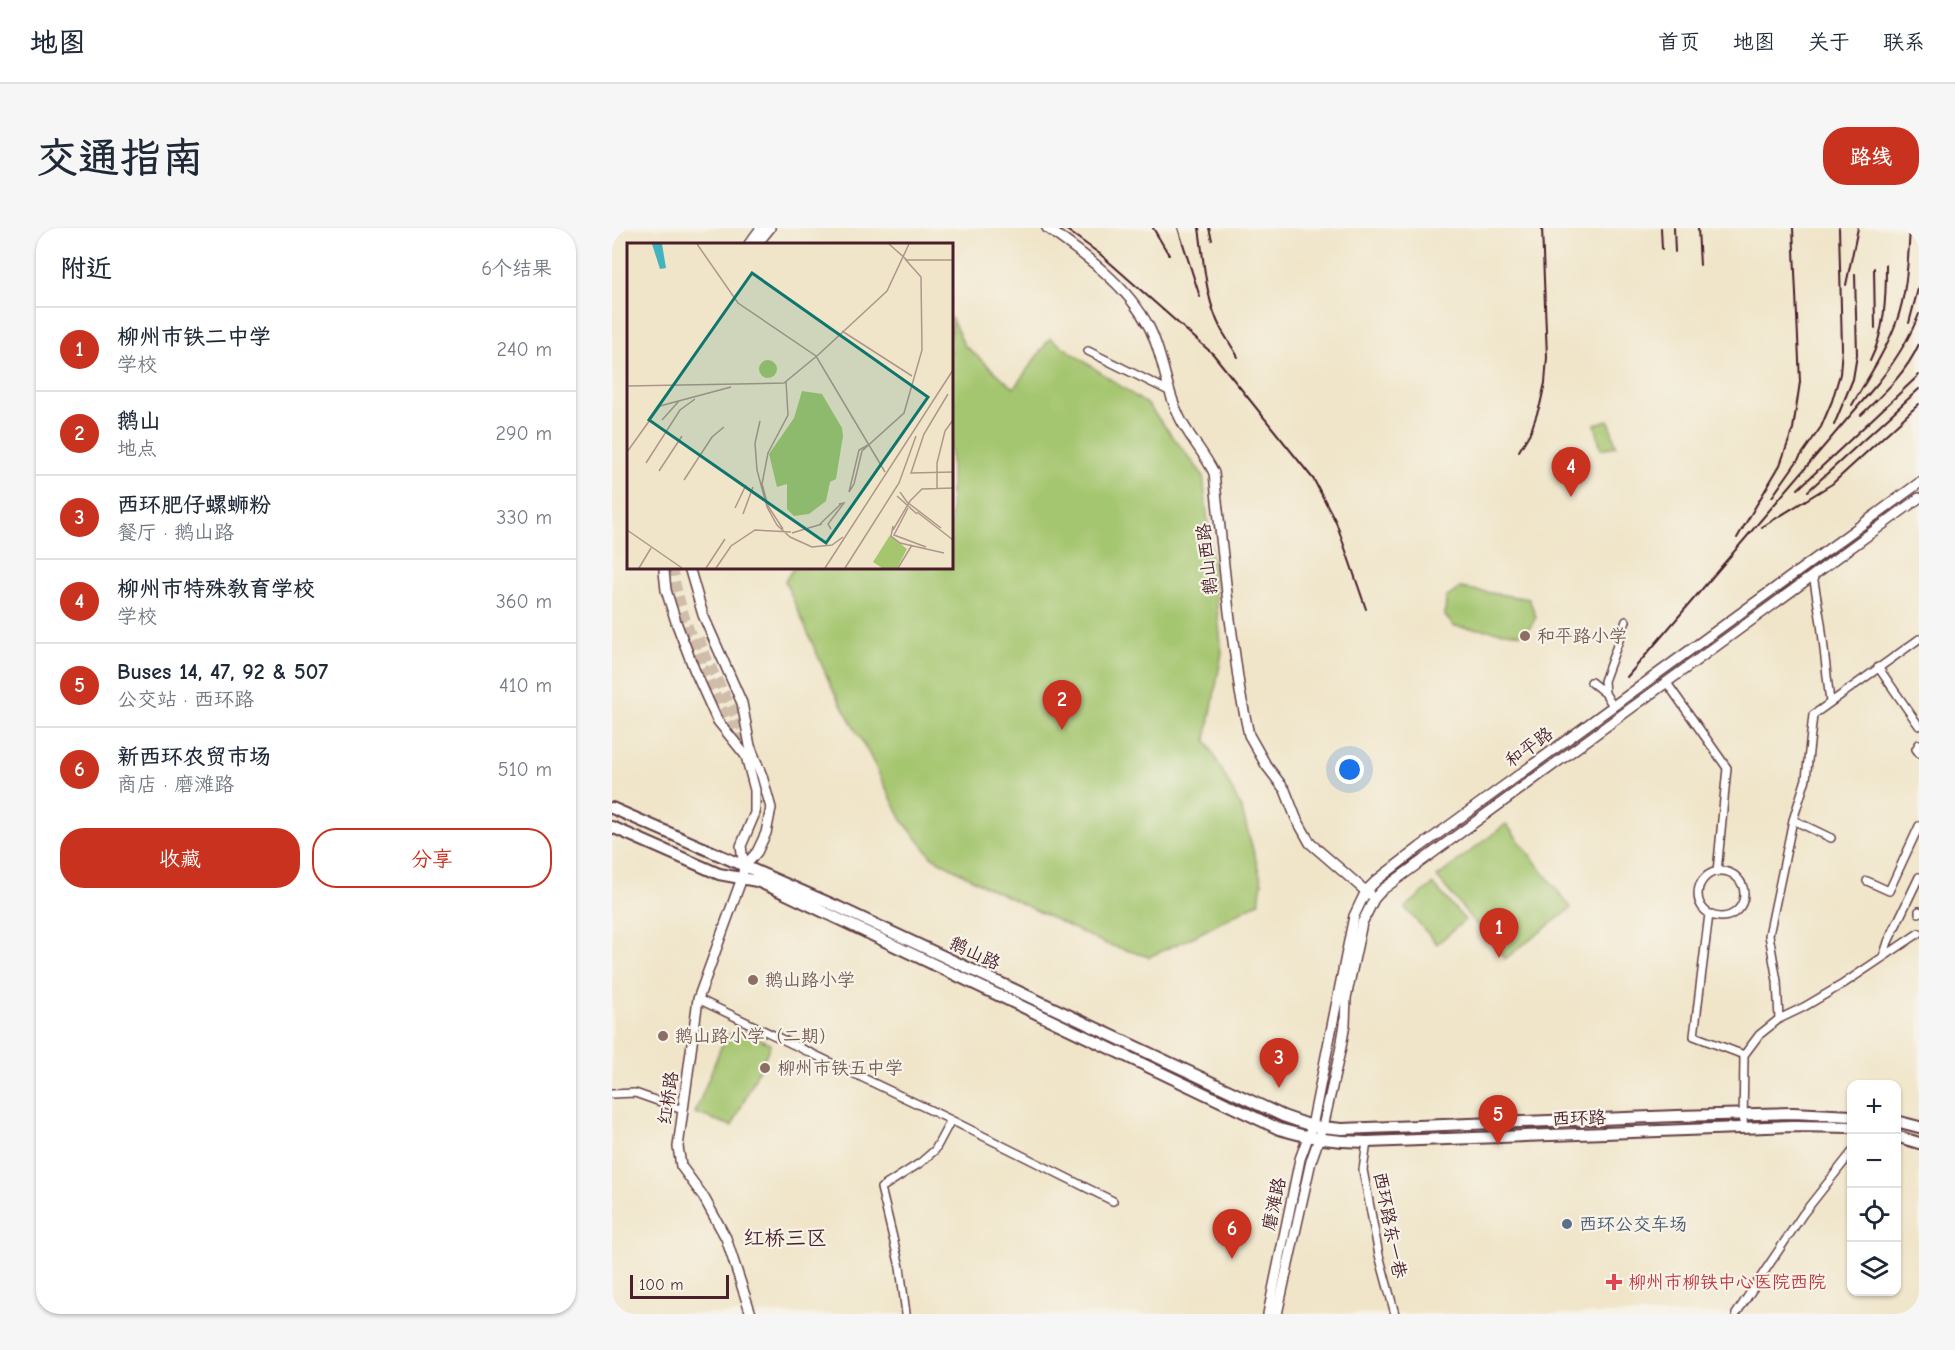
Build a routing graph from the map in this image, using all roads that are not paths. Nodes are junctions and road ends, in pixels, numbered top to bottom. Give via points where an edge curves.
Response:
1 (761, 228) edge
2 (770, 228) edge
3 (1047, 228) edge
4 (749, 243) edge
5 (758, 243) edge
6 (1088, 351) dead end
7 (1168, 391) junction
8 (1918, 491) edge
9 (665, 568) edge
10 (689, 568) edge
11 (1813, 574) junction
12 (1626, 621) dead end
13 (1919, 639) edge
14 (1878, 667) junction
15 (1591, 682) dead end
16 (1667, 682) junction
17 (1605, 693) junction
18 (1830, 702) junction
19 (1613, 706) junction
20 (1919, 726) edge
21 (1919, 744) edge
22 (1919, 753) edge
23 (612, 808) edge
24 (1793, 820) junction
25 (1919, 826) edge
26 (612, 827) edge
27 (1831, 838) dead end
28 (743, 872) junction
29 (1717, 872) junction
30 (1919, 877) edge
31 (1867, 881) dead end
32 (1366, 891) junction
33 (1374, 898) junction
34 (1709, 914) junction
35 (1919, 933) edge
36 (1883, 957) junction
37 (698, 999) junction
38 (1779, 1019) junction
39 (1744, 1055) junction
40 (612, 1094) edge
41 (683, 1110) junction
42 (1743, 1115) junction
43 (1847, 1116) edge
44 (951, 1120) junction
45 (1901, 1122) edge
46 (1312, 1126) junction
47 (1323, 1127) junction
48 (1847, 1127) edge
49 (1919, 1127) edge
50 (1743, 1129) junction
51 (1314, 1138) junction
52 (1901, 1138) edge
53 (1367, 1142) junction
54 (1919, 1143) edge
55 (1847, 1157) edge
56 (1113, 1202) dead end
57 (751, 1314) edge
58 (906, 1314) edge
59 (1268, 1314) edge
60 (1276, 1314) edge
61 (1395, 1314) edge
62 (1736, 1314) edge

1 - 4 street
2 - 5 street
3 - 7 street, 鹅山西路 via 1115,282 1134,303 1150,327
6 - 7 street
7 - 32 street, 鹅山西路 via 1179,417 1214,473 1240,692 1249,735 1285,790 1310,843
8 - 11 street, 和平路
8 - 19 street, 和平路
9 - 28 street via 666,590 694,669 717,720 746,756 755,790 755,813 741,846
10 - 28 street via 703,615 742,703 750,746 771,808 758,852
11 - 16 street, 和平路
11 - 18 street
12 - 17 street via 1604,681
13 - 14 street
14 - 18 street
14 - 20 street
15 - 17 street
16 - 29 street via 1727,768
16 - 33 street, 和平路
17 - 19 street
18 - 24 street via 1813,715 1806,779
19 - 32 street, 和平路
21 - 22 street
23 - 28 main road, 鹅山路
24 - 27 street
24 - 38 street via 1768,935
25 - 31 street via 1889,891
26 - 28 main road, 鹅山路 via 719,874
28 - 37 street, 红桥路
28 - 46 main road, 鹅山路 via 838,907 1283,1116
28 - 51 main road, 鹅山路 via 1279,1129
29 - 34 street via 1704,879 1698,894
29 - 34 street via 1738,878 1744,898 1732,915
30 - 36 street
32 - 33 street, 鹅山西路
32 - 46 street, 和平路 via 1354,916
33 - 47 street, 和平路 via 1362,923
34 - 39 street via 1694,1036
35 - 36 street
36 - 38 street
37 - 41 street, 红桥路
37 - 44 street
38 - 39 street via 1759,1035
39 - 42 street
40 - 41 street via 635,1093
41 - 57 street, 红桥路 via 678,1147 681,1166 726,1238
42 - 43 main road, 西环路
42 - 47 main road, 西环路 via 1342,1130
42 - 50 street
44 - 56 street
44 - 58 street via 935,1150 881,1188 900,1267
45 - 49 main road
46 - 47 main road, 鹅山路
46 - 51 street, 和平路
47 - 51 street, 和平路
48 - 50 main road, 西环路
50 - 53 main road, 西环路
51 - 53 main road, 西环路
51 - 59 street, 磨滩路 via 1300,1160
51 - 60 street, 磨滩路
52 - 54 main road
53 - 61 street, 西环路东一巷 via 1363,1170
55 - 62 street via 1803,1214

